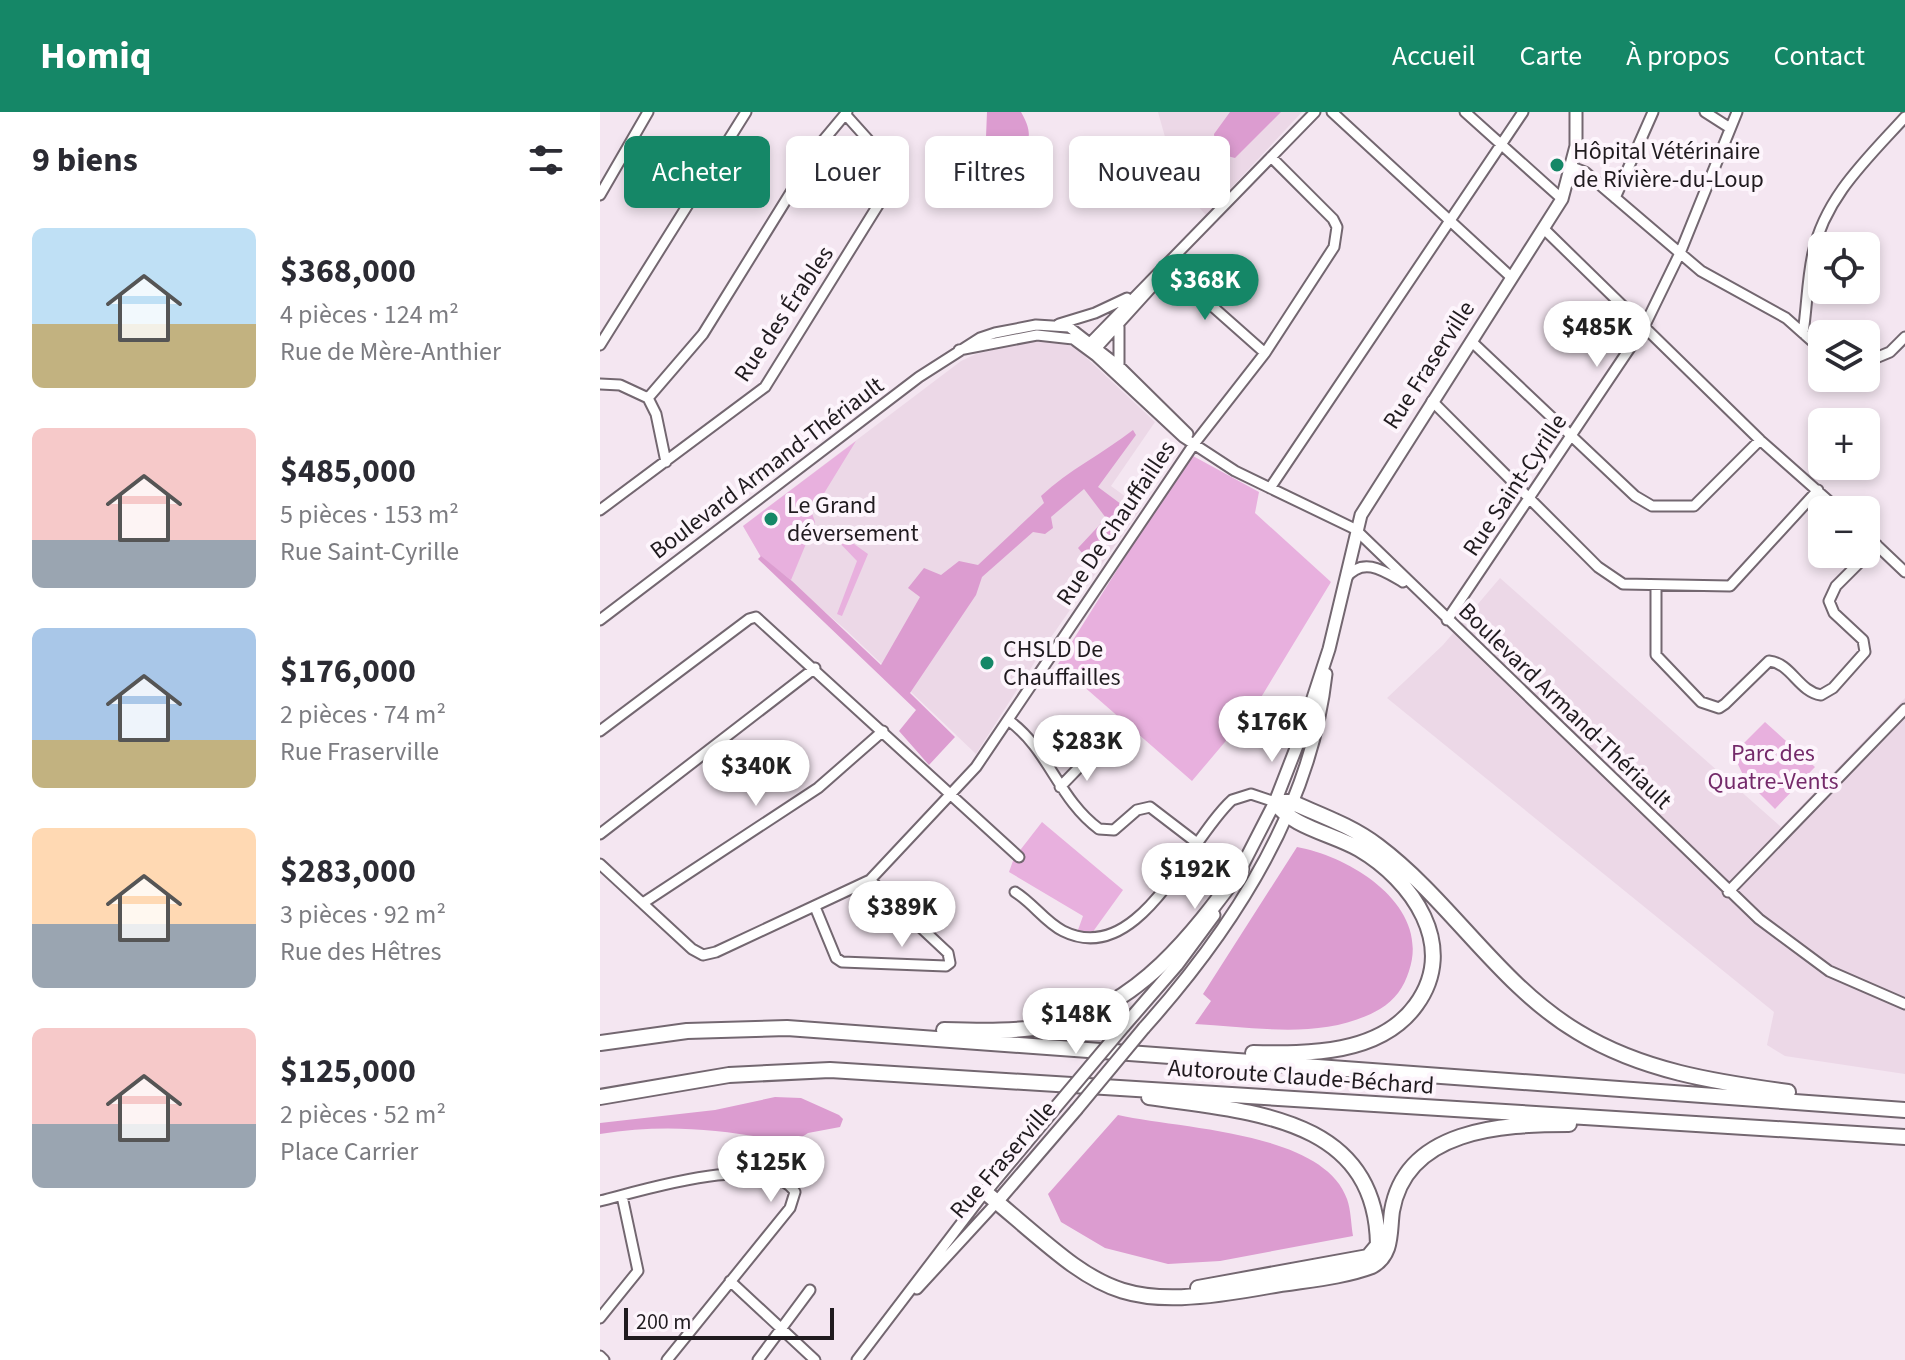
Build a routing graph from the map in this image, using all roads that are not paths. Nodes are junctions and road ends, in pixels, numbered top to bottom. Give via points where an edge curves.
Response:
1 (648, 112) edge
2 (746, 112) edge
3 (1315, 112) edge
4 (1332, 112) edge
5 (1465, 112) edge
6 (1523, 112) edge
7 (1576, 112) edge
8 (1653, 112) edge
9 (1705, 112) edge
10 (1737, 112) edge
11 (846, 113) edge
12 (1905, 117) edge
13 (1730, 128) junction
14 (1501, 145) junction
15 (1271, 157) junction
16 (1572, 167) junction
17 (600, 195) edge
18 (1615, 198) junction
19 (1562, 199) junction
20 (1450, 221) junction
21 (1544, 229) junction
22 (1680, 253) junction
23 (1168, 267) junction
24 (1511, 277) junction
25 (1143, 287) junction
26 (1120, 323) junction
27 (1058, 324) junction
28 (1644, 327) junction
29 (1803, 333) junction
30 (1808, 337) edge
31 (1905, 337) edge
32 (1471, 341) junction
33 (600, 345) edge
34 (1092, 347) junction
35 (959, 350) junction
36 (1265, 353) junction
37 (1880, 356) edge
38 (1119, 366) junction
39 (600, 384) edge
40 (648, 398) junction
41 (1432, 401) junction
42 (1573, 437) junction
43 (1760, 440) junction
44 (1194, 444) junction
45 (666, 462) junction
46 (1270, 488) junction
47 (1818, 490) junction
48 (1824, 496) edge
49 (1531, 501) junction
50 (600, 510) edge
51 (1355, 529) junction
52 (1880, 548) edge
53 (1854, 568) edge
54 (1905, 572) edge
55 (1344, 580) junction
56 (1409, 585) junction
57 (1656, 586) junction
58 (600, 620) edge
59 (1447, 620) junction
60 (1329, 649) junction
61 (815, 668) junction
62 (1905, 709) edge
63 (1008, 720) junction
64 (600, 731) edge
65 (883, 731) junction
66 (1091, 755) dead end
67 (1060, 787) junction
68 (951, 795) junction
69 (1275, 802) junction
70 (1288, 808) junction
71 (600, 834) edge
72 (1197, 843) junction
73 (1019, 857) dead end
74 (600, 864) edge
75 (1241, 869) junction
76 (870, 880) junction
77 (1015, 892) dead end
78 (1728, 892) junction
79 (643, 903) junction
80 (815, 907) junction
81 (1905, 1004) edge
82 (752, 1028) junction
83 (600, 1043) edge
84 (1044, 1047) junction
85 (1001, 1080) junction
86 (600, 1097) edge
87 (1905, 1109) edge
88 (1809, 1131) junction
89 (1905, 1137) edge
90 (622, 1196) junction
91 (991, 1197) junction
92 (600, 1201) edge
93 (1081, 1271) junction
94 (730, 1281) junction
95 (810, 1290) dead end
96 (892, 1314) junction
97 (600, 1318) edge
98 (780, 1329) junction
99 (600, 1356) edge
100 (604, 1360) edge
101 (667, 1360) edge
102 (758, 1360) edge
103 (815, 1360) edge
104 (857, 1360) edge

1 - 17 street
2 - 33 street
3 - 15 street
4 - 20 street
5 - 14 street
6 - 14 street
7 - 16 main road, Rue Fraserville
8 - 18 street
9 - 13 street
10 - 13 street, Rue Saint-Cyrille
11 - 40 street via 822,142 703,334
11 - 45 street, Rue des Érables via 898,173 765,387
12 - 29 street via 1827,212 1813,251
13 - 22 street, Rue Saint-Cyrille
14 - 19 street
14 - 20 street
15 - 23 street
15 - 36 street, Rue De Chauffailles via 1337,227 1334,247
16 - 18 street
16 - 19 main road, Rue Fraserville
18 - 22 street
19 - 21 main road, Rue Fraserville
20 - 24 street
20 - 46 street
21 - 24 main road, Rue Fraserville
21 - 28 street
22 - 28 street, Rue Saint-Cyrille
22 - 29 street
23 - 25 street
23 - 26 street
23 - 36 street
24 - 32 main road, Rue Fraserville
25 - 27 street via 1119,303
25 - 34 street
26 - 34 street
26 - 38 street
27 - 34 street, Boulevard Armand-Thériault
27 - 35 street, Boulevard Armand-Thériault via 995,333
28 - 42 street, Rue Saint-Cyrille
28 - 43 street
29 - 30 street
31 - 37 street
32 - 41 main road, Rue Fraserville
32 - 42 street
34 - 35 street, Boulevard Armand-Thériault via 1050,334
34 - 38 street, Boulevard Armand-Thériault
34 - 44 street, Boulevard Armand-Thériault
35 - 58 street, Boulevard Armand-Thériault
36 - 44 street, Rue De Chauffailles
38 - 44 street, Boulevard Armand-Thériault
39 - 40 street via 620,385
40 - 45 street
41 - 49 street
41 - 51 main road, Rue Fraserville
42 - 43 street via 1643,502 1664,507 1694,506
42 - 49 street, Rue Saint-Cyrille
43 - 47 street
44 - 46 street, Boulevard Armand-Thériault
44 - 63 street, Rue De Chauffailles
45 - 50 street, Rue des Érables
46 - 51 street, Boulevard Armand-Thériault
47 - 48 street
47 - 57 street via 1730,586
49 - 57 street via 1607,576 1623,584
49 - 59 street, Rue Saint-Cyrille
51 - 55 main road, Rue Fraserville
51 - 56 street, Boulevard Armand-Thériault
52 - 54 street
53 - 57 street via 1829,601 1834,613 1863,640 1865,652 1833,688 1821,695 1808,691 1778,661 1769,661 1719,708 1707,706 1656,655
55 - 56 street via 1366,566
55 - 60 main road, Rue Fraserville
56 - 59 street, Boulevard Armand-Thériault
59 - 78 street, Boulevard Armand-Thériault
60 - 69 main road, Rue Fraserville
60 - 70 main road, Rue Fraserville via 1321,708
61 - 64 street via 756,617 749,619
61 - 65 street
61 - 71 street
62 - 78 street
63 - 67 street via 1041,750
63 - 68 street, Rue De Chauffailles
65 - 68 street
65 - 79 street via 818,788
66 - 67 street
67 - 72 street via 1099,829 1114,830 1137,810 1150,807
68 - 73 street
68 - 76 street, Rue De Chauffailles
69 - 70 highway
69 - 72 street via 1238,795
69 - 75 main road, Rue Fraserville
70 - 84 highway via 1392,873 1419,907 1431,934 1432,964 1427,986 1408,1015 1372,1039 1306,1053
70 - 87 highway via 1379,846 1536,1001 1593,1041 1689,1076
70 - 91 main road, Rue Fraserville, bridge via 1257,875 1182,986 1076,1110
72 - 77 street via 1141,916 1117,932 1095,936 1063,931
74 - 79 street
75 - 82 highway via 1162,964 1113,1002 1070,1021 994,1031
75 - 91 main road, Rue Fraserville, bridge via 1192,945 1055,1108
76 - 80 street, Rue De Chauffailles
76 - 80 street via 948,953 950,963 942,967 842,962
78 - 81 street, Boulevard Armand-Thériault via 1829,971
79 - 80 street, Rue De Chauffailles via 697,953 710,954
82 - 83 highway, Autoroute Claude-Béchard
82 - 84 highway, Autoroute Claude-Béchard
84 - 87 highway, Autoroute Claude-Béchard
85 - 86 highway, Autoroute Claude-Béchard via 796,1070 698,1079
85 - 88 highway, Autoroute Claude-Béchard
85 - 93 highway via 1175,1101 1287,1123 1340,1150 1360,1172 1373,1204 1377,1248 1363,1259 1178,1290 1137,1288
88 - 89 highway, Autoroute Claude-Béchard
88 - 93 highway via 1561,1124 1479,1131 1437,1146 1407,1173 1394,1201 1386,1251 1368,1267 1171,1300 1116,1291
90 - 92 street
90 - 94 street via 727,1175 761,1175 786,1182 795,1192 793,1203
90 - 97 street via 638,1271
91 - 93 highway
91 - 96 street, Rue Fraserville
91 - 96 street, Rue Fraserville
94 - 98 street
94 - 101 street
95 - 98 street
96 - 104 street, Rue Fraserville
98 - 102 street
98 - 103 street
99 - 100 street

